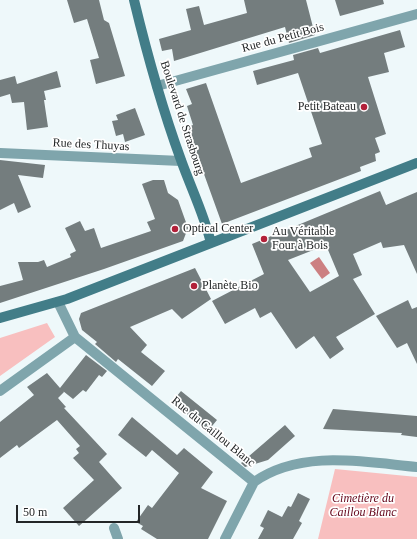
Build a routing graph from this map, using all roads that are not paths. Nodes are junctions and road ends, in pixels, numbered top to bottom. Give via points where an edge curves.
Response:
1 (134, 0) edge
2 (417, 14) edge
3 (157, 86) junction
4 (0, 153) edge
5 (181, 161) junction
6 (417, 163) edge
7 (211, 243) junction
8 (58, 302) junction
9 (0, 318) edge
10 (75, 337) junction
11 (0, 391) edge
12 (417, 467) edge
13 (254, 482) junction
14 (114, 528) dead end
15 (118, 539) edge
16 (225, 539) edge

1 - 3 street, Boulevard de Strasbourg
2 - 3 street, Rue du Petit Bois
3 - 5 street, Boulevard de Strasbourg
4 - 5 street, Rue des Thuyas
5 - 7 street, Boulevard de Strasbourg via 207,224
6 - 7 street
7 - 8 street
8 - 9 street
8 - 10 street, Rue du Caillou Blanc
10 - 11 street
10 - 13 street, Rue du Caillou Blanc
12 - 13 street, Rue du Caillou Blanc via 339,460 320,461 300,463 276,470
13 - 16 street
14 - 15 street

